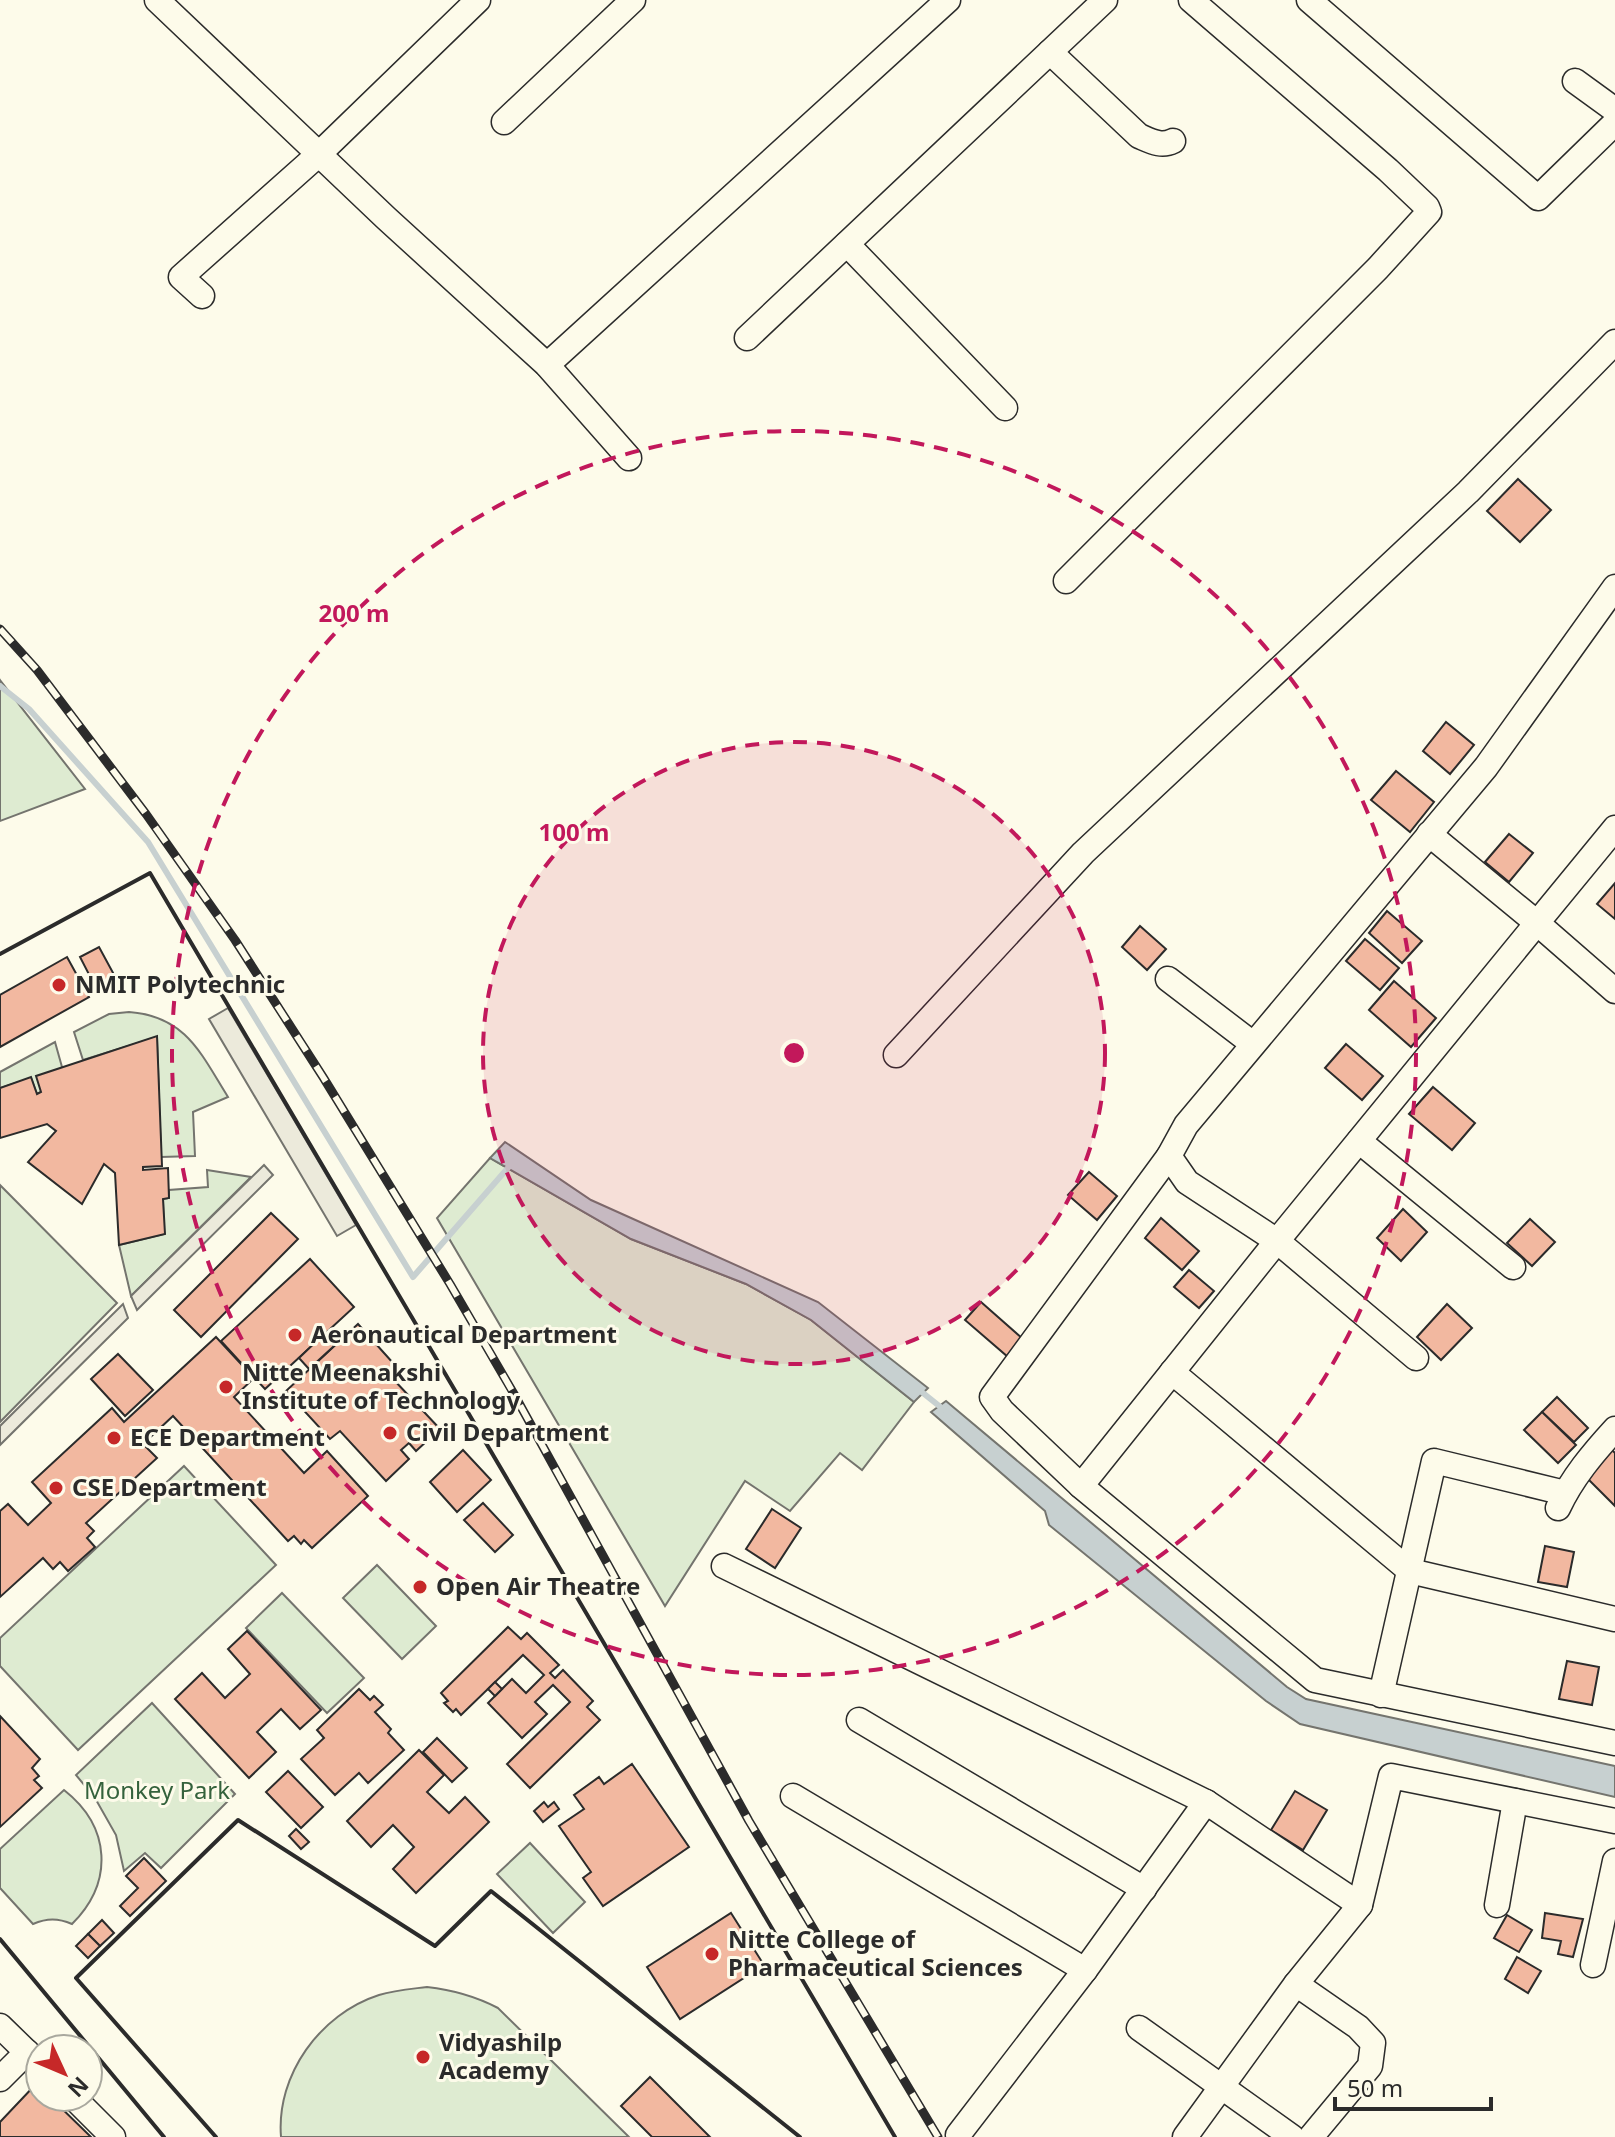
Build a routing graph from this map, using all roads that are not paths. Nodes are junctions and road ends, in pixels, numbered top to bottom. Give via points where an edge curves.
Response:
1 (157, 0) edge
2 (478, 0) edge
3 (633, 0) edge
4 (948, 0) edge
5 (1105, 0) edge
6 (1191, 0) edge
7 (1309, 0) edge
8 (1050, 52) junction
9 (1575, 81) dead end
10 (1615, 110) edge
11 (504, 122) dead end
12 (1615, 123) edge
13 (1173, 141) dead end
14 (319, 154) junction
15 (847, 244) junction
16 (202, 296) dead end
17 (747, 338) dead end
18 (1615, 342) edge
19 (547, 365) junction
20 (1005, 408) dead end
21 (629, 458) dead end
22 (1066, 581) dead end
23 (1615, 587) edge
24 (1615, 828) edge
25 (1429, 834) junction
26 (1537, 923) junction
27 (1168, 979) dead end
28 (1615, 991) edge
29 (1253, 1044) junction
30 (896, 1055) dead end
31 (1359, 1141) junction
32 (1169, 1156) junction
33 (1277, 1241) junction
34 (1513, 1267) dead end
35 (1416, 1358) dead end
36 (1172, 1372) junction
37 (1615, 1429) edge
38 (1081, 1486) junction
39 (724, 1566) dead end
40 (1410, 1571) junction
41 (1615, 1619) edge
42 (1381, 1695) junction
43 (859, 1720) dead end
44 (1615, 1743) edge
45 (793, 1796) dead end
46 (1515, 1801) junction
47 (1206, 1802) junction
48 (1615, 1821) edge
49 (1615, 1861) edge
50 (1144, 1889) junction
51 (1360, 1905) junction
52 (1497, 1905) dead end
53 (1593, 1965) dead end
54 (1085, 1970) junction
55 (1296, 1984) junction
56 (0, 2026) edge
57 (1139, 2028) dead end
58 (24, 2049) edge
59 (24, 2064) edge
60 (0, 2079) edge
61 (1222, 2086) junction
62 (89, 2113) edge
63 (958, 2135) dead end
64 (1188, 2136) edge
65 (113, 2137) edge
66 (1292, 2137) edge
67 (1311, 2137) edge

1 - 14 street
2 - 14 street
3 - 11 street
4 - 19 street
5 - 8 street
6 - 22 street via 1388,170 1429,212
7 - 12 street via 1538,198
8 - 13 street via 1139,136 1166,145
8 - 15 street
9 - 10 street
14 - 16 street via 181,277
14 - 19 street
15 - 17 street
15 - 20 street
18 - 30 street via 1468,492 1083,853
19 - 21 street
23 - 25 street via 1486,767
24 - 26 street
25 - 26 street
25 - 29 street
26 - 28 street
26 - 31 street
27 - 29 street
29 - 32 street via 1186,1125
31 - 33 street
31 - 34 street
32 - 33 street via 1187,1182
32 - 38 street via 992,1397
33 - 35 street
33 - 36 street
36 - 38 street
36 - 40 street
37 - 40 street via 1562,1500 1434,1461
38 - 42 street via 1315,1680
39 - 47 street
40 - 41 street
40 - 42 street
42 - 44 street
43 - 50 street
45 - 54 street
46 - 48 street
46 - 51 street via 1391,1776
46 - 52 street
47 - 50 street
47 - 51 street
49 - 53 street
50 - 54 street
51 - 55 street
54 - 63 street
55 - 61 street
55 - 67 street via 1373,2043 1370,2066
56 - 58 street
57 - 61 street
59 - 60 street
61 - 64 street
61 - 66 street
62 - 65 street

